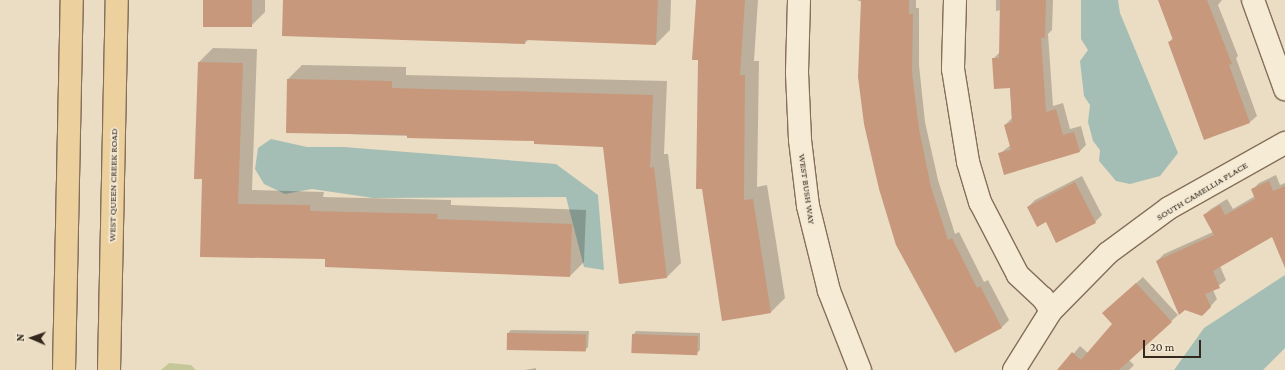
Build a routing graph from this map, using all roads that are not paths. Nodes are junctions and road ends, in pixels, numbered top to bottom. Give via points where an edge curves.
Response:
1 (72, 0) edge
2 (117, 0) edge
3 (799, 0) edge
4 (955, 0) edge
5 (1253, 0) edge
6 (1285, 89) edge
7 (1285, 143) edge
8 (1051, 311) junction
9 (64, 370) edge
10 (109, 370) edge
11 (860, 370) edge
12 (1014, 370) edge

1 - 9 main road
2 - 10 main road, WEST QUEEN CREEK ROAD
3 - 11 street, WEST BUSH WAY via 797,73 800,140 808,206 829,291
4 - 8 street via 953,69 968,162 980,202 1018,275 1043,298
5 - 6 street
7 - 8 street, SOUTH CAMELLIA PLACE via 1169,208 1108,253
8 - 12 street, SOUTH CAMELLIA PLACE

